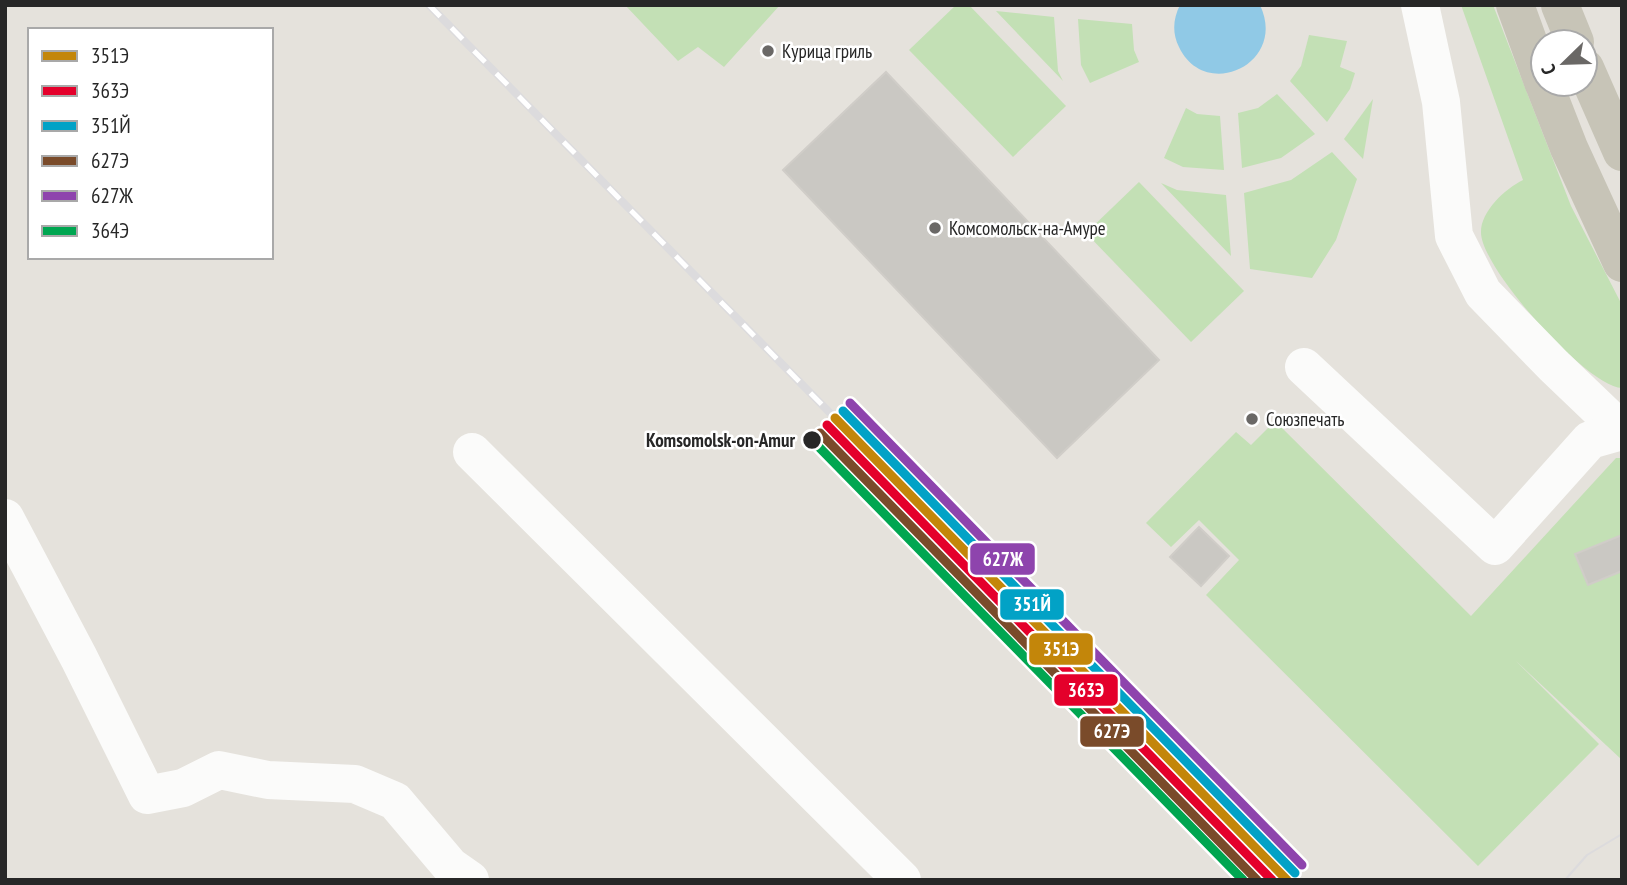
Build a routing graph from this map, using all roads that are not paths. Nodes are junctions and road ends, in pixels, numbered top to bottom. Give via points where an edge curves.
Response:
1 (1420, 5) edge
2 (1515, 5) edge
3 (1560, 5) edge
4 (1569, 28) edge
5 (1529, 44) edge
6 (1549, 98) edge
7 (1598, 98) edge
8 (1622, 152) edge
9 (1622, 264) edge
10 (1304, 367) dead end
11 (1622, 431) edge
12 (472, 452) dead end
13 (5, 518) edge
14 (470, 880) edge
15 (902, 880) edge

1 - 11 lane via 1441,102 1454,236 1483,293
2 - 5 main road
3 - 4 main road
6 - 9 main road
7 - 8 main road
10 - 11 lane via 1495,546 1590,440
12 - 15 lane
13 - 14 lane via 147,795 183,788 219,770 268,780 355,784 395,802 450,866

